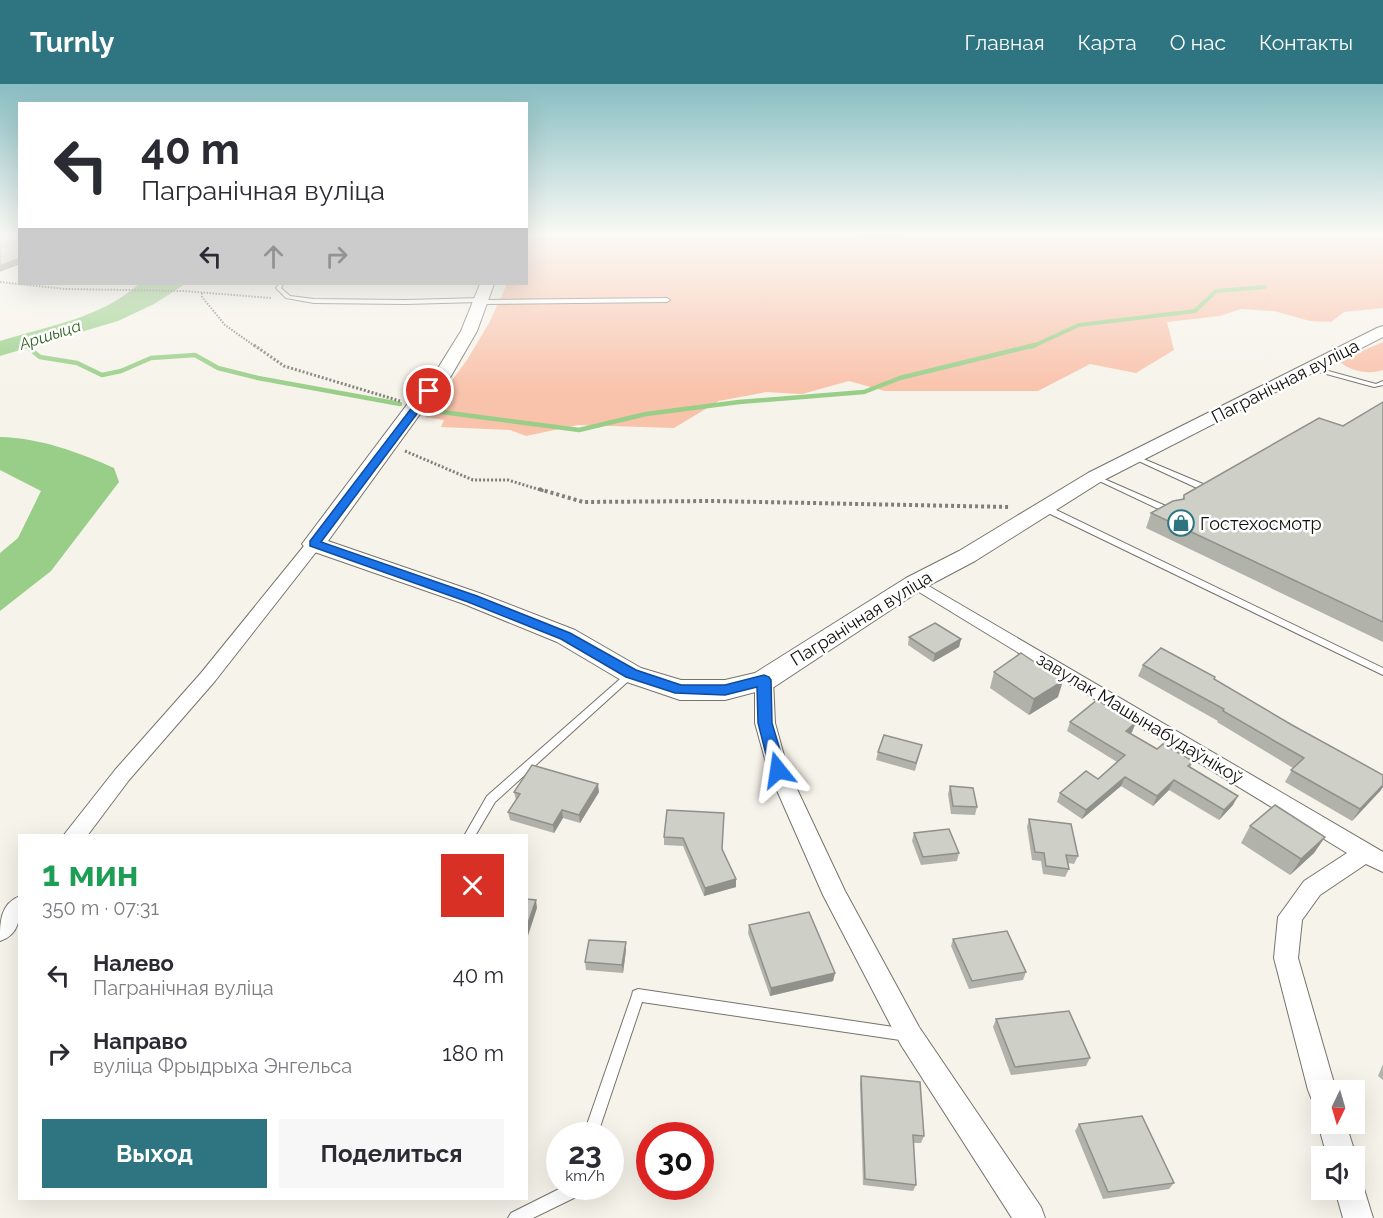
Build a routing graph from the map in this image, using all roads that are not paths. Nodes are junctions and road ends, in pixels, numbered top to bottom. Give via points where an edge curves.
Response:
1 (279, 287) edge
2 (483, 295) edge
3 (667, 300) dead end
4 (1383, 331) edge
5 (1310, 368) junction
6 (1383, 382) edge
7 (1380, 387) edge
8 (1134, 457) junction
9 (1095, 477) junction
10 (1200, 486) edge
11 (1045, 508) junction
12 (1173, 512) edge
13 (314, 544) junction
14 (915, 583) junction
15 (1383, 672) edge
16 (631, 674) junction
17 (764, 680) junction
18 (76, 834) edge
19 (470, 834) edge
20 (1374, 858) edge
21 (18, 908) edge
22 (0, 931) edge
23 (910, 1036) junction
24 (1319, 1080) edge
25 (595, 1122) edge
26 (554, 1200) edge
27 (1353, 1200) edge
28 (516, 1218) edge
29 (1030, 1218) edge
30 (1358, 1218) edge

1 - 2 lane via 288,297 314,301 382,302
2 - 3 lane
2 - 13 street via 469,331 442,376
4 - 5 street, Пагранічная вуліца
5 - 7 lane
5 - 8 street, Пагранічная вуліца
6 - 7 lane
8 - 9 street, Пагранічная вуліца
8 - 10 lane
9 - 11 street, Пагранічная вуліца
9 - 12 lane
11 - 14 street, Пагранічная вуліца
11 - 15 lane
13 - 16 street, Пагранічная вуліца via 566,636
13 - 18 street
14 - 17 street, Пагранічная вуліца
14 - 20 street, завулак Машынабудаўнікоў
16 - 17 street, Пагранічная вуліца via 680,690 725,690
16 - 19 lane via 491,799
17 - 23 street via 765,723 778,770 835,895
20 - 24 street, завулак Машынабудаўнікоў via 1312,888 1290,917 1286,958
21 - 22 street
23 - 25 lane via 638,995
23 - 29 street
26 - 28 lane
27 - 30 street

